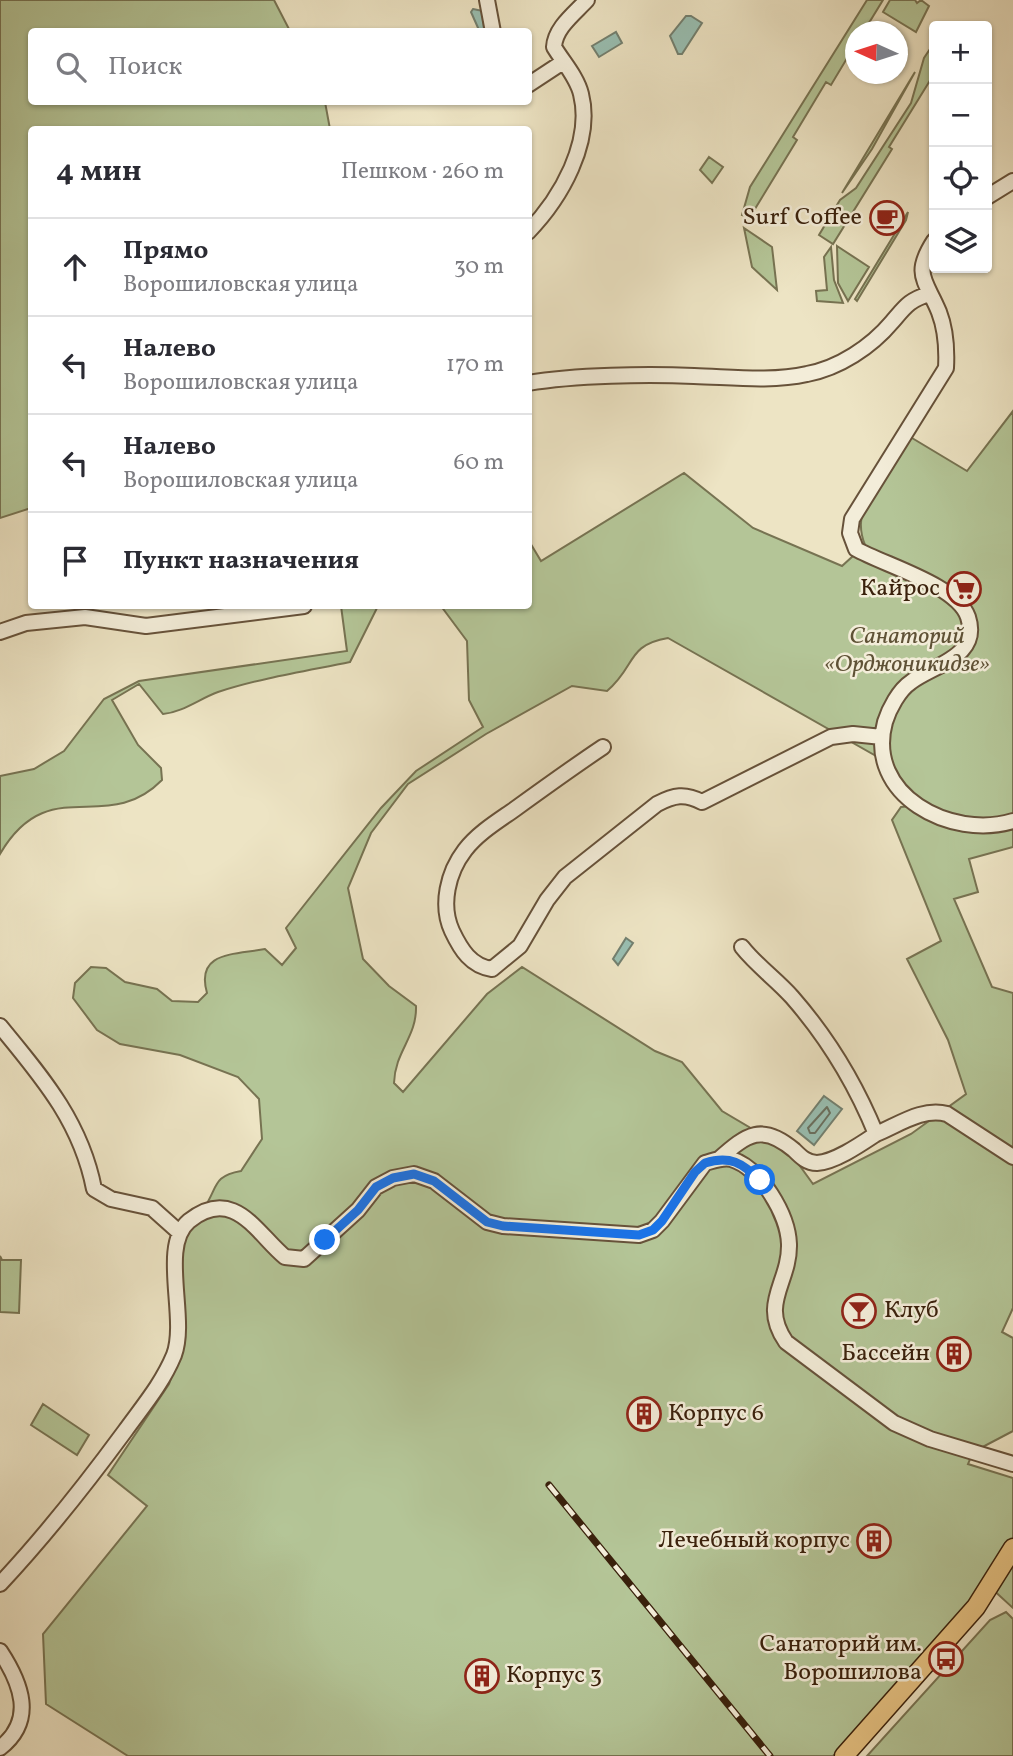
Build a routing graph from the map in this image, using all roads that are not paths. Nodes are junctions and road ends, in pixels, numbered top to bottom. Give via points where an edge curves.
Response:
1 (487, 0) edge
2 (587, 0) edge
3 (491, 28) edge
4 (563, 62) junction
5 (532, 82) edge
6 (1013, 181) edge
7 (992, 194) edge
8 (532, 226) edge
9 (929, 252) edge
10 (929, 294) junction
11 (532, 383) edge
12 (280, 609) edge
13 (0, 632) edge
14 (882, 737) junction
15 (603, 747) dead end
16 (1013, 821) edge
17 (743, 947) dead end
18 (0, 1026) edge
19 (876, 1134) junction
20 (1013, 1157) edge
21 (719, 1159) junction
22 (180, 1233) junction
23 (1013, 1464) edge
24 (1013, 1548) edge
25 (0, 1584) edge
26 (0, 1651) edge
27 (0, 1748) edge
28 (844, 1756) edge

1 - 3 street
2 - 4 street via 556,35 554,47
4 - 5 street
4 - 8 street via 581,93 579,148 571,171
6 - 7 street
9 - 10 street via 921,270
10 - 11 street via 902,307 863,348 835,366 805,375 673,375
10 - 14 street via 947,346 946,368 852,519 850,533 856,549 925,581 960,604 969,630 965,648 956,657 911,681 901,692 885,719
12 - 13 street via 146,626 85,617 26,623
14 - 15 street via 831,737 702,802 689,795 672,796 565,877 520,946 492,969 480,968 461,950 448,923 446,898 452,870 465,849 485,831
14 - 16 street via 883,760 915,806 958,823 979,826
17 - 19 street via 791,996 844,1069
18 - 22 street via 59,1099 89,1165 94,1189 111,1199 152,1208
19 - 20 street via 936,1111
19 - 21 street via 818,1163 806,1161 773,1135 760,1133 743,1138
21 - 22 street via 695,1172 662,1221 639,1235 487,1222 434,1181 414,1174 376,1187 358,1210 303,1259 285,1257 249,1219 236,1212 208,1212 187,1223
21 - 23 street via 730,1158 744,1165 760,1180 785,1221 789,1246 773,1309 786,1342 894,1423
22 - 25 street via 173,1268 180,1331 162,1380 104,1461
24 - 28 main road via 976,1608
26 - 27 street via 18,1678 22,1704 18,1728

